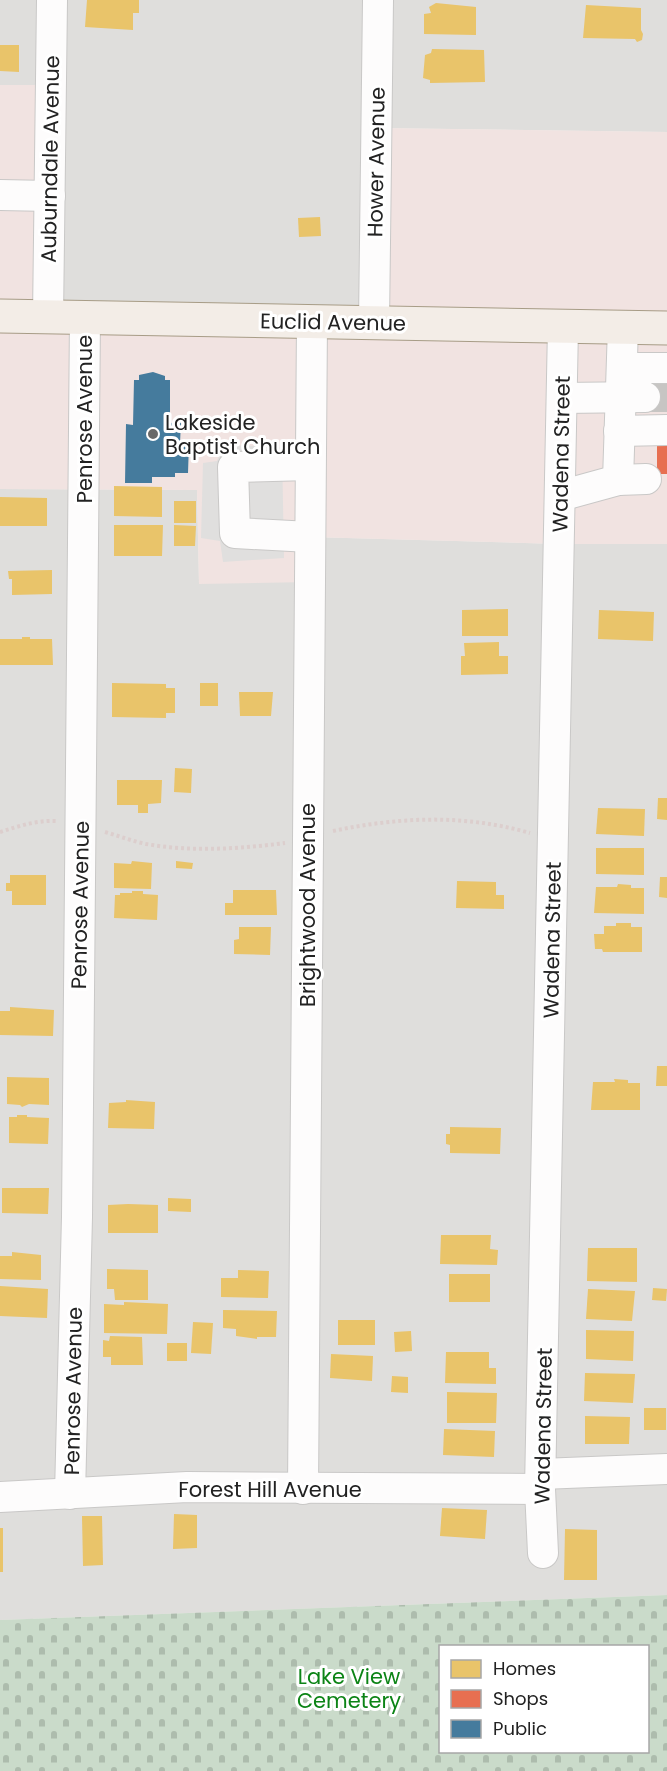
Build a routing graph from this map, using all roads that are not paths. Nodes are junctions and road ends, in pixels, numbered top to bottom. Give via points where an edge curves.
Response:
1 (52, 0) edge
2 (378, 0) edge
3 (0, 195) edge
4 (50, 196) junction
5 (0, 316) edge
6 (85, 317) junction
7 (48, 318) junction
8 (312, 322) junction
9 (374, 323) junction
10 (563, 327) junction
11 (623, 327) junction
12 (667, 328) edge
13 (667, 368) edge
14 (630, 387) junction
15 (562, 398) junction
16 (667, 429) edge
17 (619, 430) junction
18 (310, 465) junction
19 (560, 496) junction
20 (310, 537) junction
21 (667, 1469) edge
22 (541, 1481) junction
23 (303, 1489) junction
24 (70, 1494) junction
25 (0, 1497) edge
26 (543, 1553) dead end

1 - 4 street, Auburndale Avenue
2 - 9 street, Hower Avenue
3 - 4 street
4 - 7 street, Auburndale Avenue
5 - 7 main road, Euclid Avenue
6 - 7 main road, Euclid Avenue
6 - 8 main road, Euclid Avenue
6 - 24 street, Penrose Avenue via 78,1158
8 - 9 main road, Euclid Avenue
8 - 18 street, Brightwood Avenue
9 - 10 main road, Euclid Avenue
10 - 11 main road, Euclid Avenue
10 - 15 street, Wadena Street
11 - 12 main road, Euclid Avenue
11 - 14 street
13 - 14 street
14 - 15 street
14 - 17 street
15 - 19 street, Wadena Street
16 - 17 street
17 - 19 street via 632,479
18 - 20 street, Brightwood Avenue
18 - 20 street via 233,467 235,533
19 - 22 street, Wadena Street
20 - 23 street, Brightwood Avenue
21 - 22 street, Forest Hill Avenue
22 - 23 street, Forest Hill Avenue
22 - 26 street, Wadena Street
23 - 24 street, Forest Hill Avenue via 187,1487
24 - 25 street, Forest Hill Avenue

